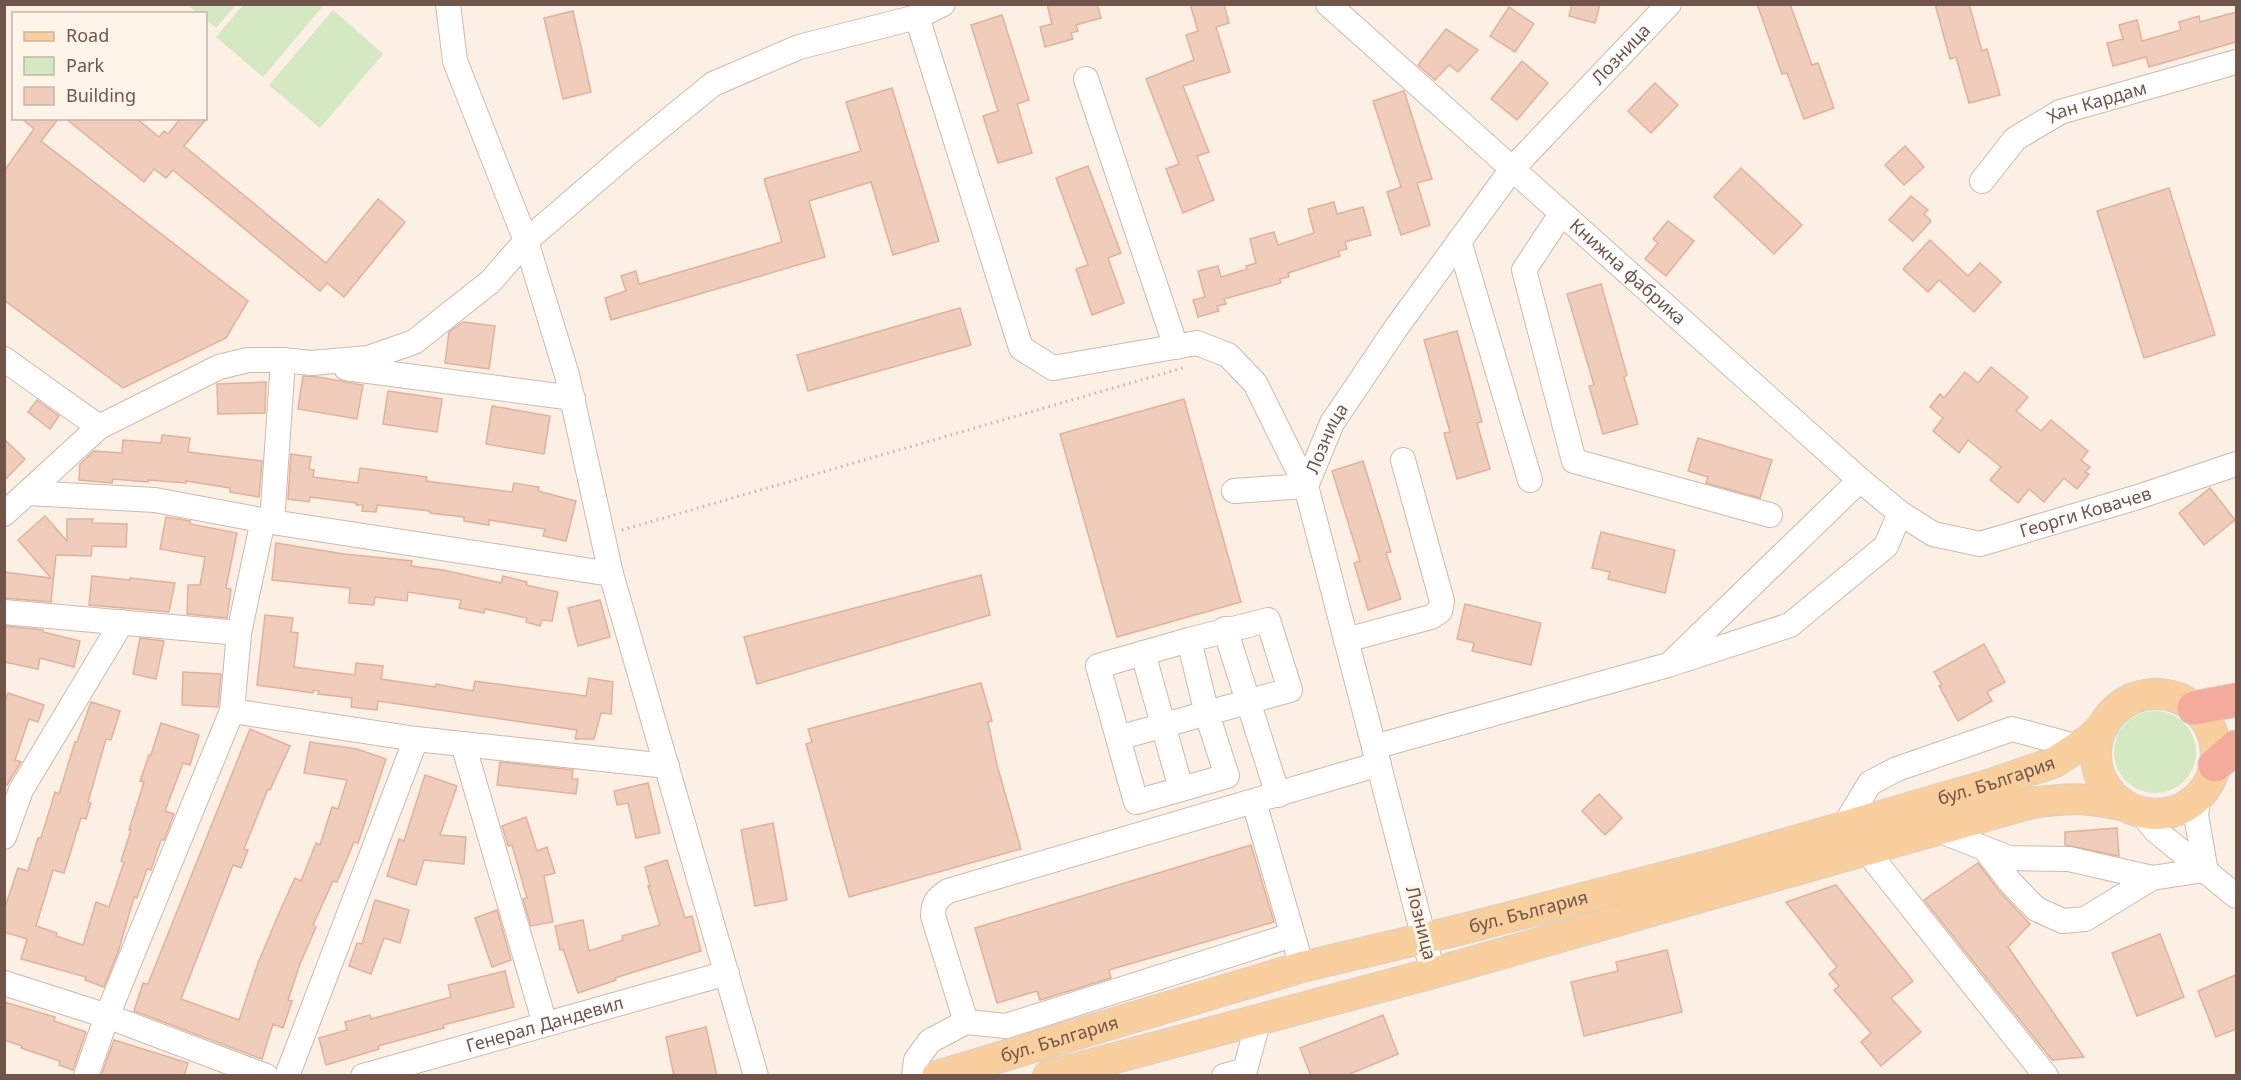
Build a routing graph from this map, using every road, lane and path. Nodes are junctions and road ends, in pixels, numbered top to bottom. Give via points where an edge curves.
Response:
1 (448, 4) edge
2 (943, 4) edge
3 (1328, 4) edge
4 (1665, 7) edge
5 (917, 17) junction
6 (2236, 62) edge
7 (1086, 79) dead end
8 (1512, 169) junction
9 (1982, 181) dead end
10 (1562, 214) junction
11 (526, 241) junction
12 (1459, 241) junction
13 (1176, 347) junction
14 (4, 359) edge
15 (283, 360) junction
16 (311, 363) junction
17 (1194, 365) dead end
18 (573, 398) junction
19 (99, 427) junction
20 (1403, 460) dead end
21 (2236, 464) edge
22 (1530, 480) dead end
23 (1860, 480) junction
24 (1306, 486) junction
25 (1234, 491) dead end
26 (27, 493) junction
27 (1900, 513) junction
28 (4, 514) edge
29 (1770, 515) dead end
30 (268, 521) junction
31 (1933, 534) junction
32 (603, 536) junction
33 (1886, 546) junction
34 (611, 574) junction
35 (4, 612) edge
36 (122, 622) junction
37 (1226, 629) junction
38 (239, 633) junction
39 (1189, 640) junction
40 (1346, 640) junction
41 (1143, 653) junction
42 (1668, 665) junction
43 (2236, 700) edge
44 (1249, 702) junction
45 (2194, 708) junction
46 (232, 711) junction
47 (1207, 714) junction
48 (2105, 724) junction
49 (1164, 726) junction
50 (1119, 738) junction
51 (416, 739) junction
52 (463, 744) junction
53 (2079, 747) junction
54 (1377, 756) junction
55 (2226, 756) edge
56 (667, 766) junction
57 (1182, 789) junction
58 (1278, 795) junction
59 (2199, 796) junction
60 (1254, 802) junction
61 (2133, 809) junction
62 (1844, 826) junction
63 (1938, 830) junction
64 (4, 837) edge
65 (1985, 849) junction
66 (1866, 850) junction
67 (2205, 871) junction
68 (2152, 878) junction
69 (2236, 897) edge
70 (1292, 934) junction
71 (1425, 938) junction
72 (1302, 967) junction
73 (726, 973) junction
74 (1433, 973) junction
75 (4, 983) edge
76 (107, 1016) junction
77 (1259, 1019) junction
78 (966, 1022) junction
79 (545, 1024) junction
80 (1096, 1073) edge
81 (86, 1076) edge
82 (266, 1076) edge
83 (286, 1076) edge
84 (363, 1076) edge
85 (756, 1076) edge
86 (914, 1076) edge
87 (937, 1076) edge
88 (1048, 1076) edge
89 (1224, 1076) edge
90 (2046, 1076) edge

1 - 11 street via 455,61
2 - 5 street
3 - 8 street, Книжна фабрика
4 - 8 street, Лозница
5 - 11 street via 799,47 713,84
5 - 13 street via 1021,348 1053,368
6 - 9 street, Хан Кардам via 2060,112 2015,139
7 - 13 street
8 - 10 street, Книжна фабрика
8 - 12 street, Лозница
10 - 23 street, Книжна фабрика
10 - 29 street via 1524,270 1574,461
11 - 16 street via 490,282 414,342 368,358
11 - 18 street
12 - 22 street
12 - 24 street, Лозница via 1332,423
13 - 24 street via 1197,343 1228,355 1255,383
14 - 19 street
15 - 16 street
15 - 19 street via 248,360 219,367
15 - 30 street
16 - 18 street
17 - 32 path
18 - 32 street
19 - 26 street
20 - 40 street via 1442,601 1440,611 1431,617
21 - 31 street, Георги Ковачев via 1980,544
23 - 27 street, Книжна фабрика
23 - 42 street
24 - 25 street
24 - 40 street, Лозница
26 - 28 street
26 - 30 street via 155,500
27 - 31 street, Книжна фабрика
27 - 33 street
30 - 34 street
30 - 38 street
31 - 33 street
32 - 34 street
33 - 42 street via 1790,625
34 - 56 street
35 - 36 street
36 - 38 street
36 - 64 street via 21,790
37 - 39 street
37 - 44 street
37 - 44 street via 1268,620 1290,690
38 - 46 street
39 - 41 street
39 - 47 street
40 - 54 street, Лозница
41 - 49 street
41 - 50 street via 1098,666
42 - 54 street
43 - 45 highway
44 - 47 street
44 - 58 street
45 - 48 main road via 2168,696 2139,697 2114,712
45 - 55 main road via 2212,734 2216,754
46 - 51 street
46 - 76 street
47 - 49 street
47 - 57 street via 1227,776
48 - 53 main road, бул. България
48 - 61 main road via 2097,749 2100,776 2107,788
49 - 50 street
49 - 57 street
50 - 57 street via 1136,802
51 - 52 street
51 - 83 street
52 - 56 street
52 - 79 street
53 - 62 main road, бул. България via 2055,762 2004,780
53 - 62 street via 2012,729 1897,769 1870,783
54 - 58 street
54 - 71 street, Лозница
55 - 59 main road
56 - 73 street
58 - 60 street
59 - 61 main road via 2171,812 2156,814
59 - 67 street via 2196,815
60 - 70 street
60 - 78 street via 938,897 933,915
61 - 63 main road, бул. България via 2094,799 2064,798 2032,803
61 - 67 street
62 - 71 main road, бул. България via 1708,866
63 - 65 street
63 - 66 main road, бул. България
65 - 68 street via 2009,858 2069,859
65 - 68 street via 2036,909 2063,921 2085,919
66 - 74 main road, бул. България
66 - 90 street
67 - 68 street
67 - 69 street
70 - 72 street
70 - 78 street via 1006,1026
71 - 72 main road, бул. България
71 - 74 street, Лозница
72 - 87 main road, бул. България
73 - 79 street, Генерал Дандевил
73 - 85 street
74 - 77 main road, бул. България
75 - 76 street
76 - 81 street
76 - 82 street
77 - 80 main road, бул. България
77 - 89 street via 1245,1070
78 - 86 street via 930,1041 916,1060
79 - 84 street, Генерал Дандевил
80 - 88 main road, бул. България

